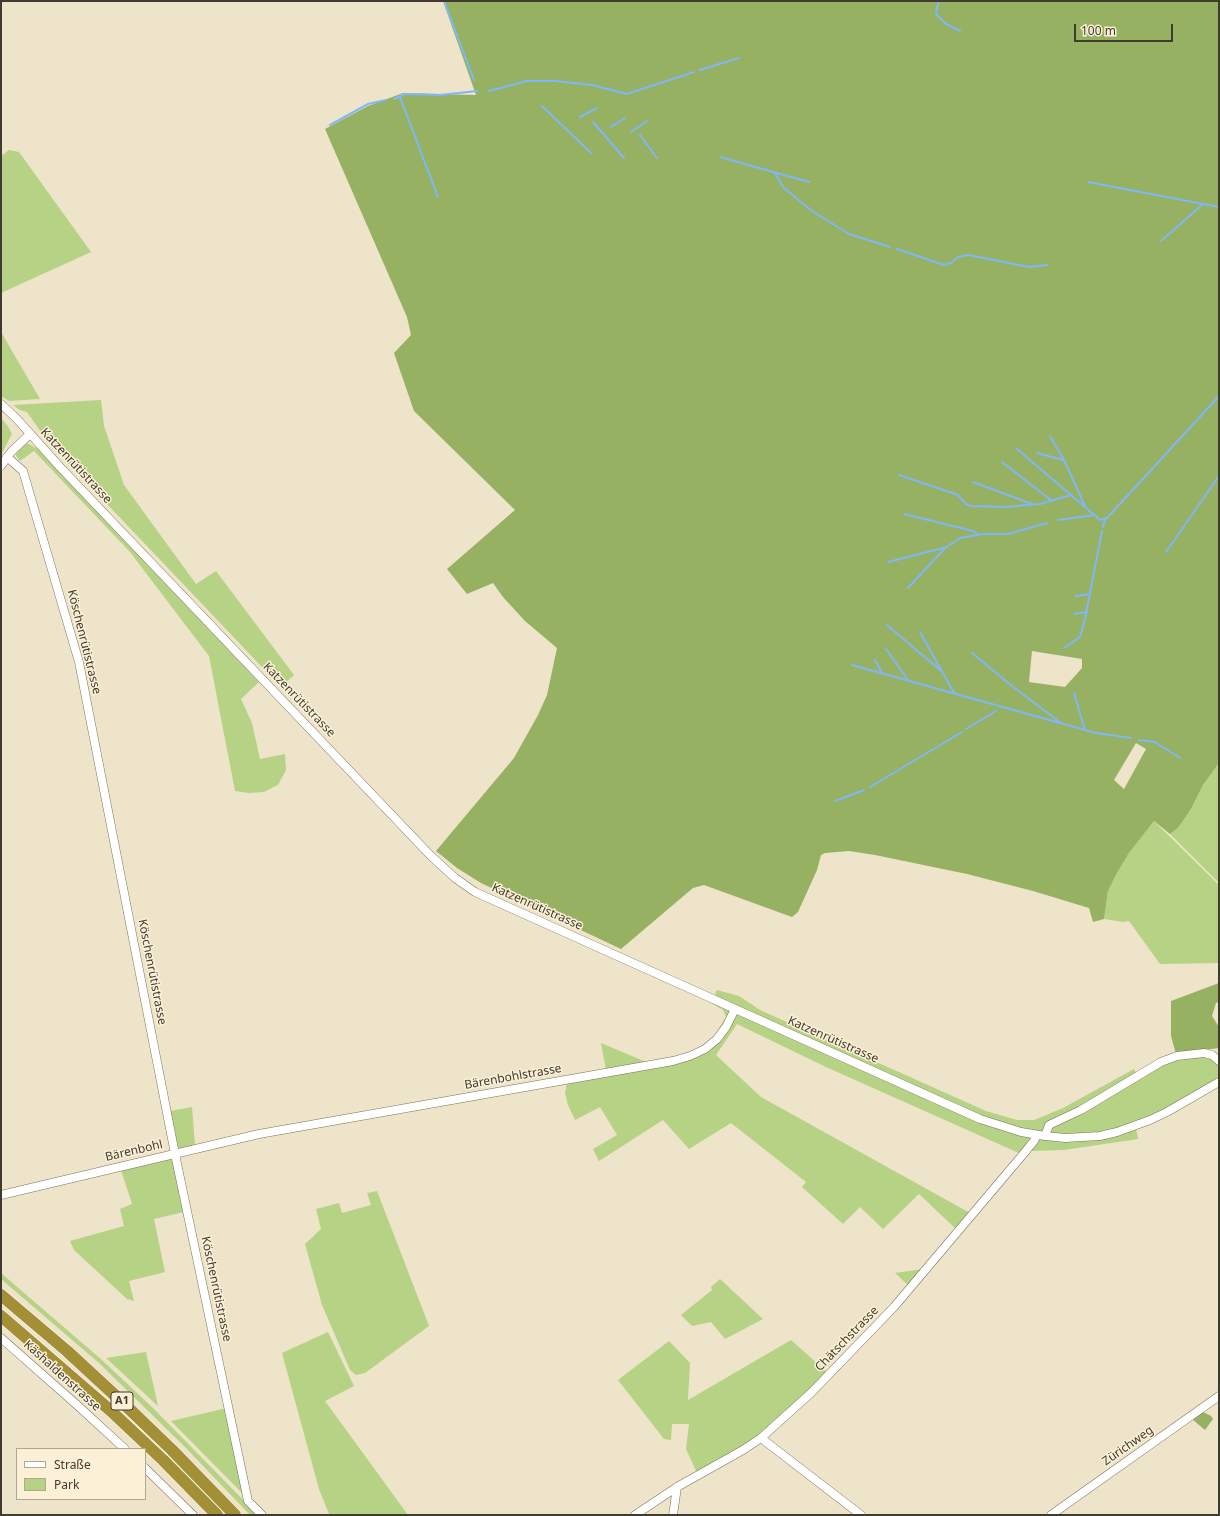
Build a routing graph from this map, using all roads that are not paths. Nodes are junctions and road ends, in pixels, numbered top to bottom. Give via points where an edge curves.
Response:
1 (1, 404) edge
2 (30, 434) junction
3 (7, 457) junction
4 (1, 466) edge
5 (735, 1009) junction
6 (1219, 1061) edge
7 (1219, 1082) edge
8 (273, 1132) joint
9 (1041, 1136) junction
10 (175, 1154) junction
11 (1, 1195) edge
12 (1, 1295) edge
13 (1, 1316) edge
14 (1, 1338) edge
15 (1219, 1396) edge
16 (761, 1438) junction
17 (124, 1448) edge
18 (146, 1469) edge
19 (677, 1487) junction
20 (193, 1515) edge
21 (217, 1515) edge
22 (235, 1515) edge
23 (262, 1515) edge
24 (635, 1515) edge
25 (673, 1515) edge
26 (861, 1515) edge
27 (1051, 1515) edge

1 - 2 street, Katzenrütistrasse
2 - 3 street
2 - 5 street, Katzenrütistrasse via 430,856 455,878 475,892
3 - 4 street
3 - 10 street, Köschenrütistrasse via 23,471 79,662
5 - 8 street, Bärenbohlstrasse via 717,1039 705,1049 690,1056 638,1068
5 - 9 street, Katzenrütistrasse via 980,1118 1020,1132
6 - 9 street, Chätschstrasse via 1204,1053 1177,1056 1161,1062 1077,1112 1049,1125
7 - 9 street, Katzenrütistrasse via 1167,1112 1127,1129 1082,1138
8 - 10 street, Bärenbohl
9 - 16 street, Chätschstrasse via 1034,1141 894,1307 812,1392
10 - 11 street, Bärenbohl
10 - 23 street, Köschenrütistrasse via 248,1501
12 - 22 highway, A1 via 120,1400
13 - 21 highway, A1 via 110,1410
14 - 17 street, Käshaldenstrasse
15 - 27 street, Zürichweg
16 - 19 street, Chätschstrasse
16 - 26 street
18 - 20 street
19 - 24 street, Chätschstrasse
19 - 25 street

